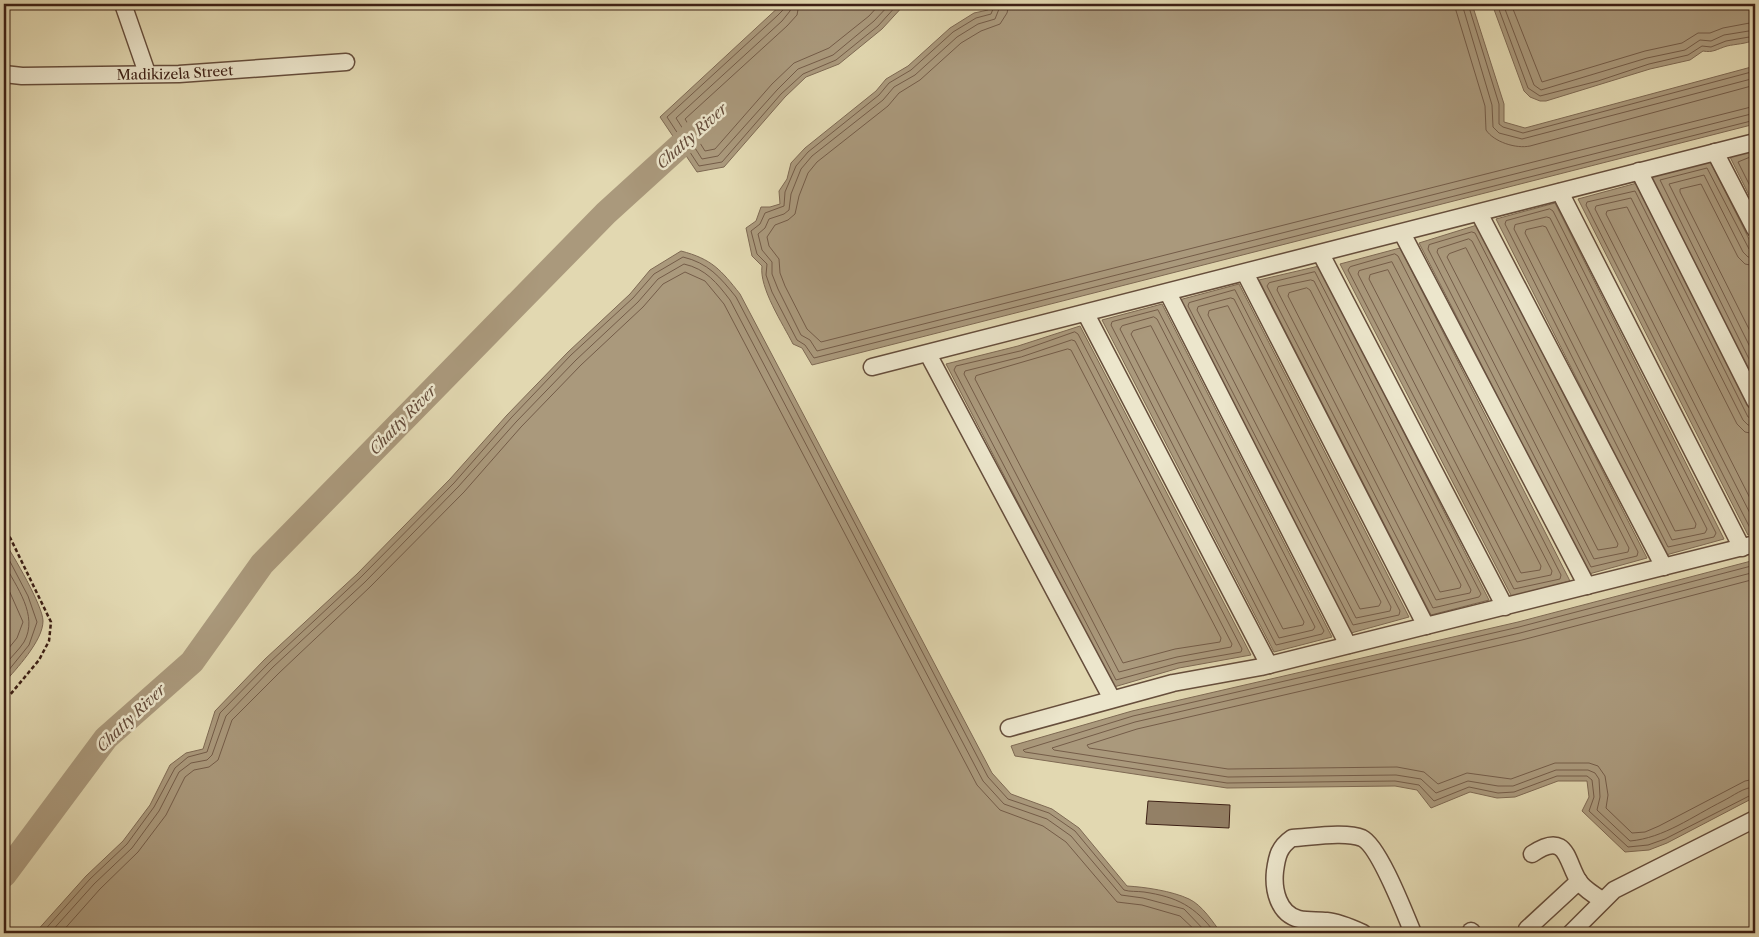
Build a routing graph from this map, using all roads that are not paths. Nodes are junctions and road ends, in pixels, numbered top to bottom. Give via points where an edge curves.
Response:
1 (123, 4) edge
2 (346, 62) dead end
3 (147, 73) junction
4 (4, 74) edge
5 (1755, 142) edge
6 (1715, 152) junction
7 (1639, 171) junction
8 (1560, 192) junction
9 (1479, 213) junction
10 (1755, 229) edge
11 (1402, 233) junction
12 (1321, 254) junction
13 (1245, 273) junction
14 (1168, 293) junction
15 (1086, 314) junction
16 (928, 354) junction
17 (872, 367) dead end
18 (1755, 401) edge
19 (1749, 546) edge
20 (1664, 567) junction
21 (1586, 586) junction
22 (1505, 607) junction
23 (1426, 626) junction
24 (1348, 645) junction
25 (1270, 665) junction
26 (1112, 699) junction
27 (1010, 728) dead end
28 (1755, 819) edge
29 (1532, 854) dead end
30 (1579, 881) junction
31 (1602, 900) junction
32 (1527, 929) dead end
33 (1364, 933) edge
34 (1413, 933) edge
35 (1571, 933) edge

1 - 3 street
2 - 3 street, Madikizela Street via 179,74
3 - 4 street, Madikizela Street
5 - 6 street
6 - 7 street
6 - 10 street
7 - 8 street
7 - 18 street
8 - 9 street
8 - 19 street
9 - 11 street
9 - 20 street
11 - 12 street
11 - 21 street
12 - 13 street
12 - 22 street
13 - 14 street
13 - 23 street
14 - 15 street
14 - 24 street
15 - 16 street
15 - 25 street
16 - 17 street
16 - 26 street
19 - 20 street
20 - 21 street
21 - 22 street
22 - 23 street
23 - 24 street
24 - 25 street
25 - 26 street via 1173,683
26 - 27 street
28 - 31 street via 1614,890
29 - 30 street via 1543,846 1551,845 1566,852
30 - 31 street
30 - 32 street
31 - 35 street
33 - 34 street via 1328,921 1297,918 1283,907 1274,888 1274,878 1281,848 1292,838 1363,838 1384,867

